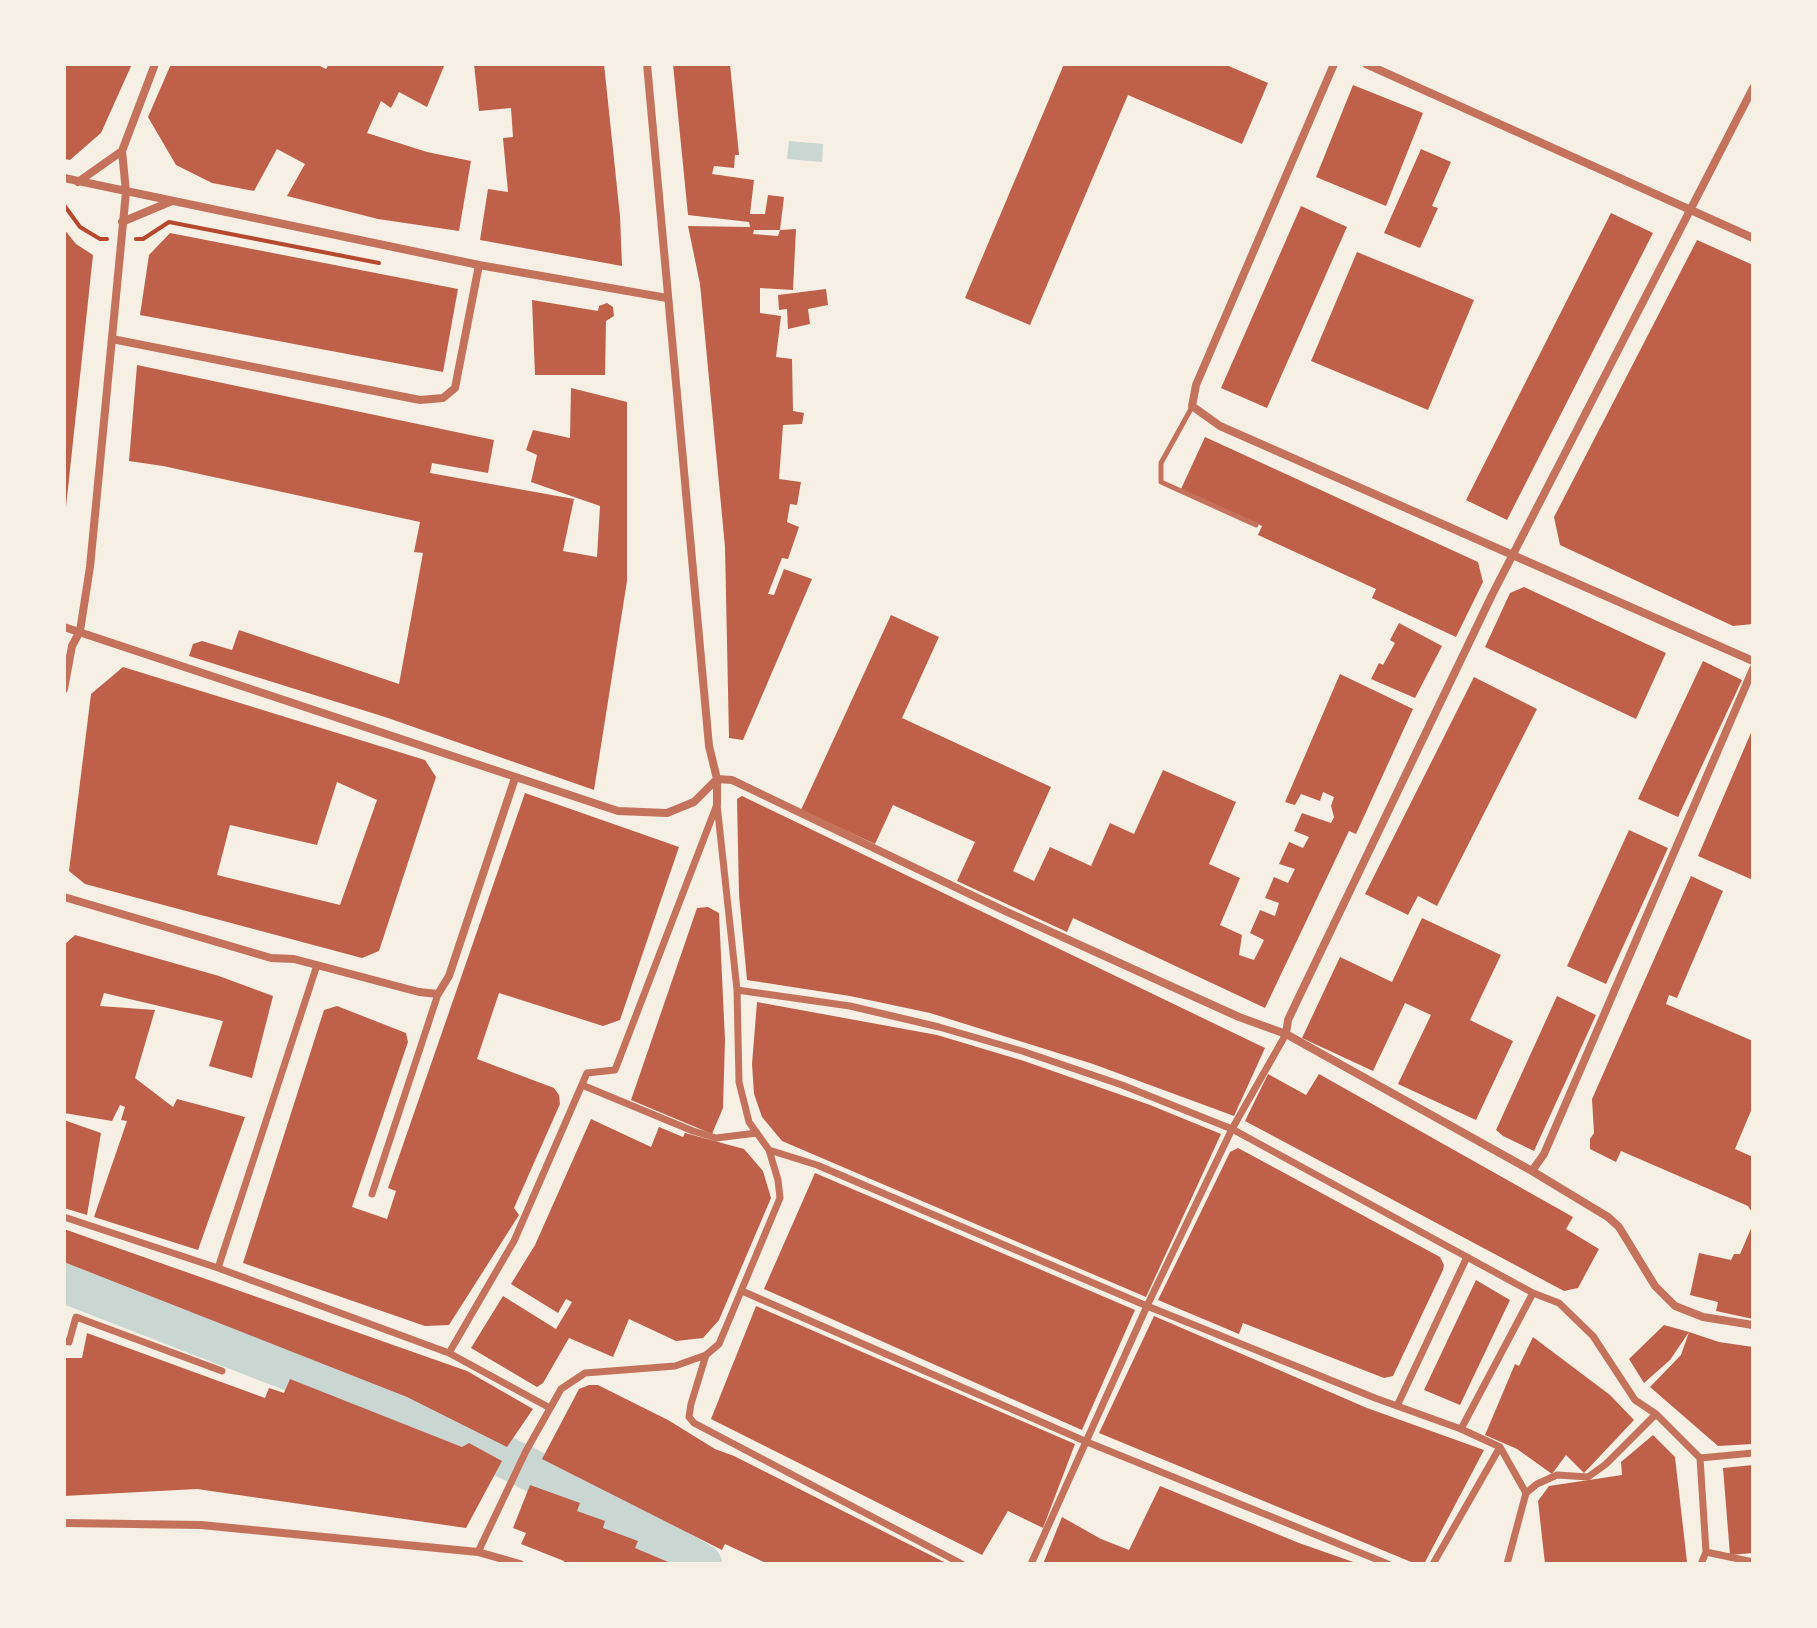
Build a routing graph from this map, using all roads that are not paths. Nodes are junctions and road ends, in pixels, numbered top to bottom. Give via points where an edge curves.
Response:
1 (155, 64) edge
2 (647, 64) edge
3 (1334, 64) edge
4 (1366, 64) edge
5 (1753, 88) edge
6 (122, 151) junction
7 (64, 178) edge
8 (78, 182) junction
9 (126, 192) junction
10 (173, 201) junction
11 (1690, 209) junction
12 (122, 222) junction
13 (1753, 238) edge
14 (479, 265) junction
15 (667, 298) junction
16 (112, 339) junction
17 (1192, 406) junction
18 (1256, 525) dead end
19 (1512, 555) junction
20 (64, 627) edge
21 (80, 631) junction
22 (1753, 661) edge
23 (1753, 669) edge
24 (64, 689) edge
25 (515, 778) junction
26 (717, 779) junction
27 (717, 804) junction
28 (64, 897) edge
29 (317, 965) junction
30 (737, 990) junction
31 (438, 994) junction
32 (1286, 1034) junction
33 (582, 1085) junction
34 (1232, 1129) junction
35 (757, 1133) junction
36 (769, 1150) junction
37 (1532, 1171) junction
38 (372, 1194) dead end
39 (64, 1217) edge
40 (1467, 1257) junction
41 (218, 1268) junction
42 (742, 1291) junction
43 (1533, 1293) junction
44 (1147, 1306) junction
45 (1753, 1325) edge
46 (64, 1341) edge
47 (449, 1353) junction
48 (706, 1355) junction
49 (222, 1371) dead end
50 (1397, 1406) junction
51 (550, 1408) junction
52 (1656, 1414) junction
53 (1461, 1429) junction
54 (1087, 1442) junction
55 (1500, 1447) junction
56 (1753, 1453) edge
57 (1700, 1458) junction
58 (1526, 1493) junction
59 (64, 1523) edge
60 (478, 1552) junction
61 (1706, 1552) junction
62 (1753, 1562) edge
63 (520, 1564) edge
64 (962, 1564) edge
65 (1031, 1564) edge
66 (1388, 1564) edge
67 (1433, 1564) edge
68 (1507, 1564) edge
69 (1701, 1564) edge

1 - 6 street
2 - 15 street
3 - 17 street via 1196,385
4 - 11 street
5 - 11 street
6 - 8 street
6 - 9 street
7 - 8 street
8 - 9 street
9 - 10 street
9 - 12 street
10 - 12 street
10 - 14 street
11 - 13 street
11 - 19 street
12 - 16 street
14 - 15 street
14 - 16 street via 455,388 443,398 420,400
15 - 26 street via 709,746
16 - 21 street
17 - 18 lane via 1161,463 1161,482
17 - 19 street via 1220,426
19 - 22 street
19 - 32 street via 1288,1020
20 - 21 street
21 - 24 street
21 - 25 street
23 - 37 street
25 - 26 street via 641,814 667,813 694,802
25 - 31 street via 449,976
26 - 27 street
26 - 32 street via 732,780 1005,911
27 - 30 street
27 - 33 street via 615,1070 587,1073
28 - 29 street via 271,958
29 - 31 street
29 - 41 street
30 - 34 street via 850,1006 939,1027 1122,1085
30 - 35 street via 739,1082
31 - 38 street
32 - 34 street
32 - 37 street
33 - 35 street via 716,1138
33 - 47 street via 514,1241
34 - 40 street
34 - 44 street
35 - 36 street
36 - 42 street via 780,1198
36 - 44 street via 817,1165
37 - 45 street via 1619,1227 1655,1286 1675,1306 1703,1317
39 - 41 street
40 - 43 street
40 - 50 street
41 - 47 street
42 - 48 street via 719,1344
42 - 54 street
43 - 52 street via 1559,1303 1593,1336 1635,1400
43 - 53 street
44 - 50 street
44 - 54 street
46 - 49 street via 69,1342 76,1317
47 - 51 street
48 - 51 street via 675,1366 585,1373 561,1389
48 - 64 street via 691,1404 689,1417 694,1423
50 - 53 street
51 - 60 street
52 - 57 street
52 - 58 street via 1588,1477 1557,1475
53 - 55 street
54 - 65 street
54 - 66 street
55 - 58 street
55 - 67 street
56 - 57 street
57 - 61 street
58 - 68 street
59 - 60 street via 201,1525
60 - 63 street
61 - 62 street
61 - 69 street

